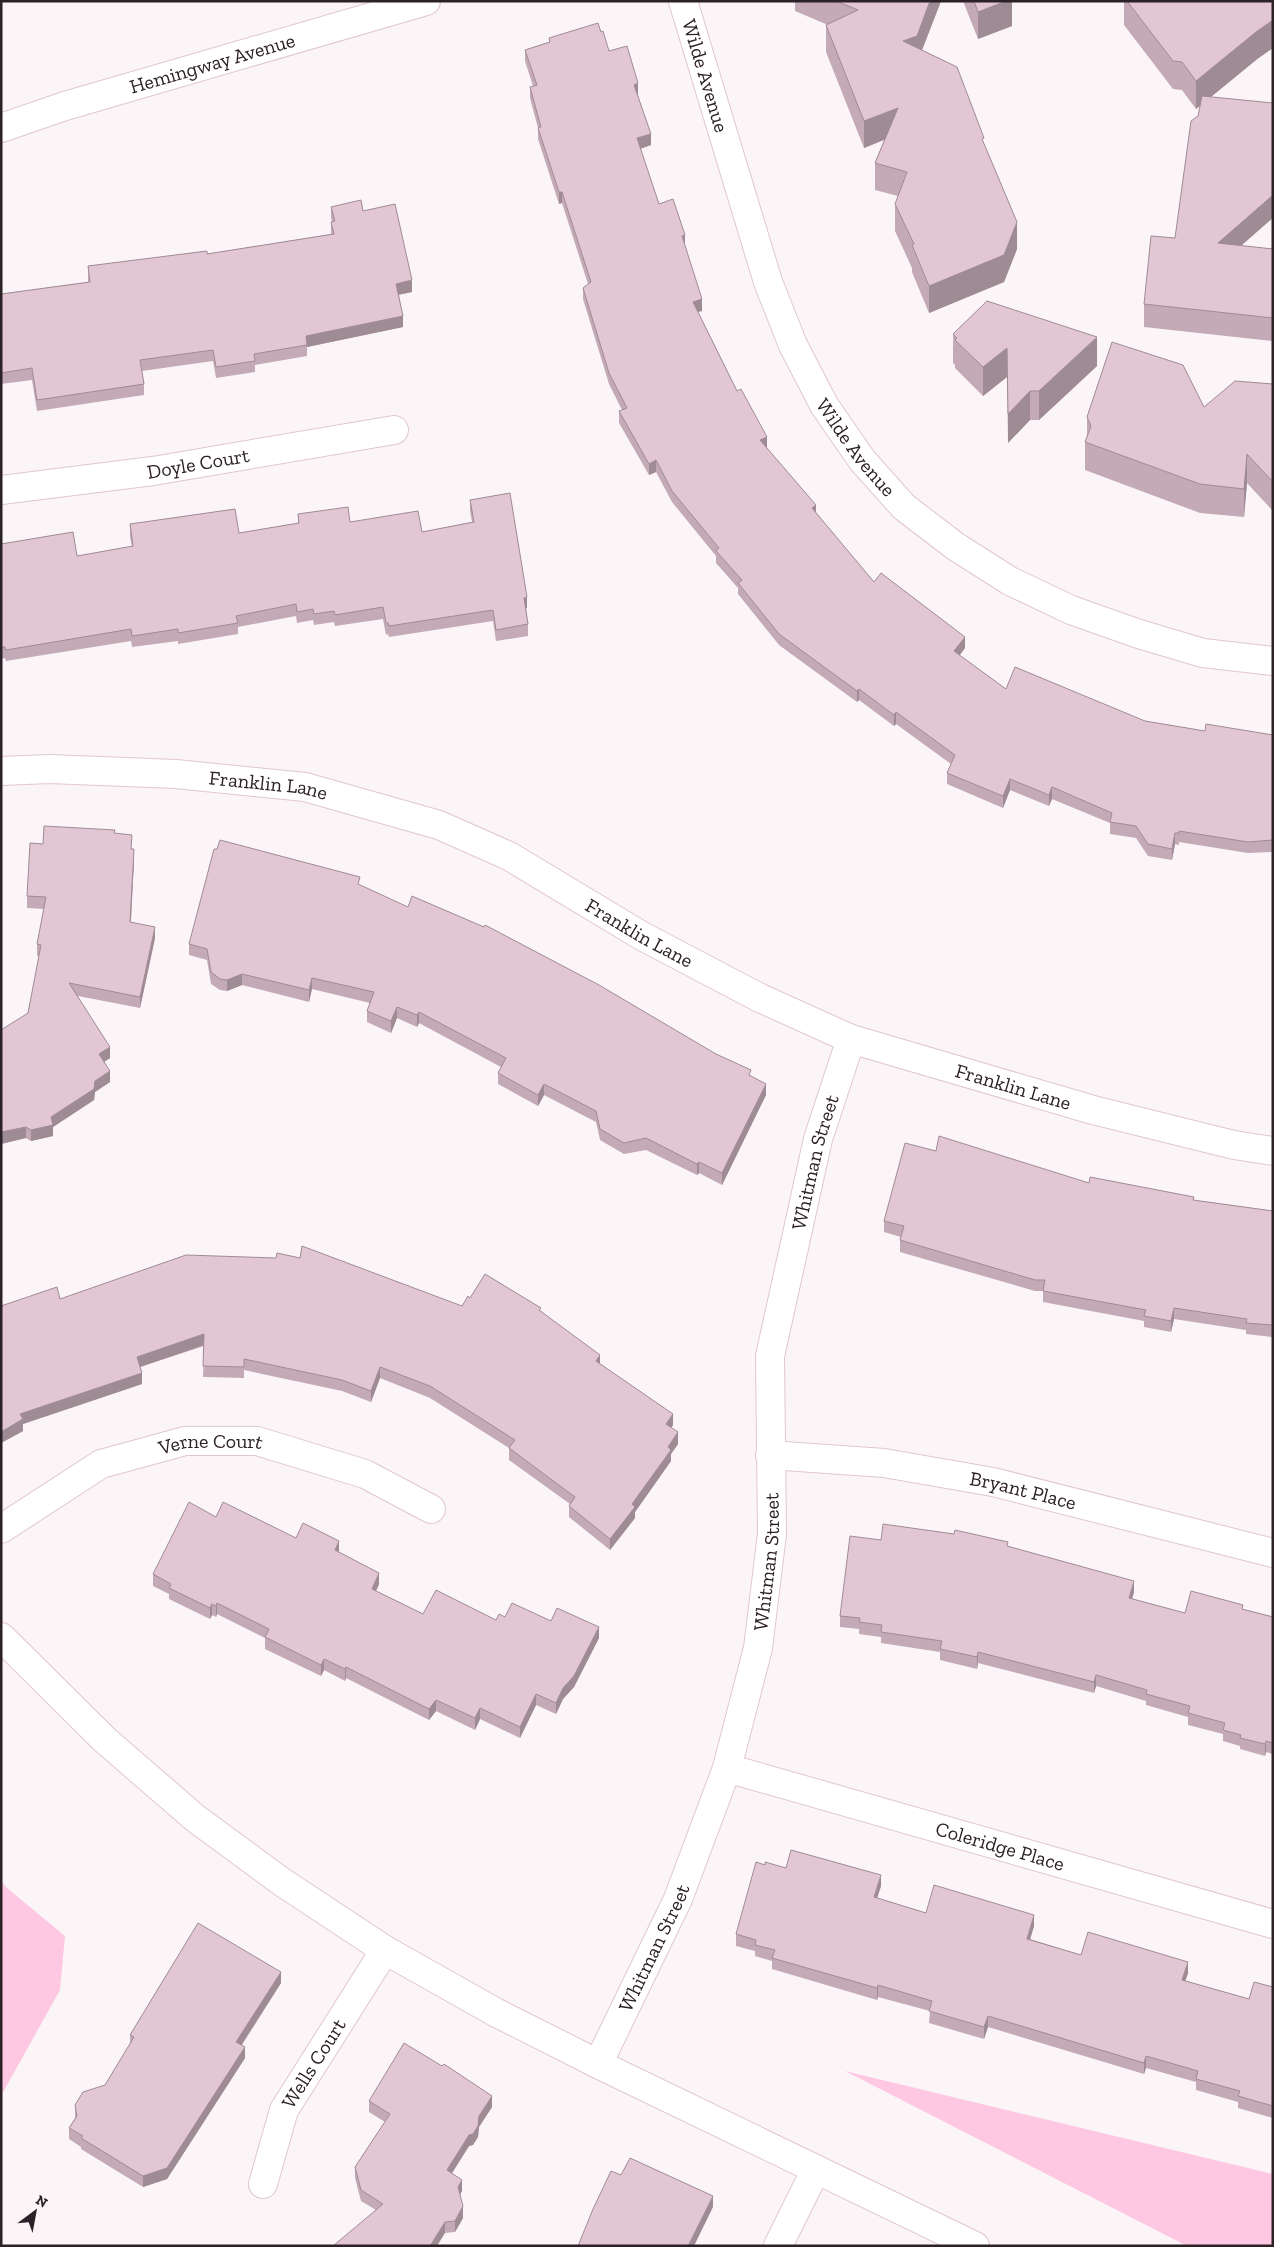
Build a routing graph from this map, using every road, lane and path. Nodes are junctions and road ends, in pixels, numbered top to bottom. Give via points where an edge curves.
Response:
1 (426, 1) edge
2 (683, 1) edge
3 (1, 128) edge
4 (394, 430) dead end
5 (1, 490) edge
6 (1273, 660) edge
7 (1, 771) edge
8 (851, 1039) junction
9 (1273, 1151) edge
10 (770, 1455) junction
11 (431, 1509) dead end
12 (1, 1529) edge
13 (1273, 1553) edge
14 (1, 1637) edge
15 (727, 1768) junction
16 (1273, 1924) edge
17 (385, 1950) junction
18 (598, 2064) junction
19 (816, 2169) junction
20 (263, 2184) dead end
21 (778, 2246) edge
22 (975, 2246) edge

1 - 3 street, Hemingway Avenue via 65,106
2 - 6 street, Wilde Avenue via 768,282 793,346 824,405 862,460 904,507 955,546 1010,581 1071,610 1203,653
4 - 5 street, Doyle Court via 153,471
7 - 8 street, Franklin Lane via 49,769 176,774 305,787 439,825 509,856 642,936 760,998
8 - 9 street, Franklin Lane via 1093,1110 1234,1145
8 - 10 street, Whitman Street via 818,1139 770,1356
10 - 13 street, Bryant Place via 884,1463 994,1482
10 - 15 street, Whitman Street via 772,1534 758,1648
11 - 12 street, Verne Court via 365,1474 257,1441 185,1442 101,1464
14 - 17 street via 105,1740 195,1818 282,1882
15 - 16 street, Coleridge Place
15 - 18 street, Whitman Street via 678,1899
17 - 18 street via 495,2012
17 - 20 street, Wells Court via 284,2110
18 - 19 street
19 - 21 street
19 - 22 street

